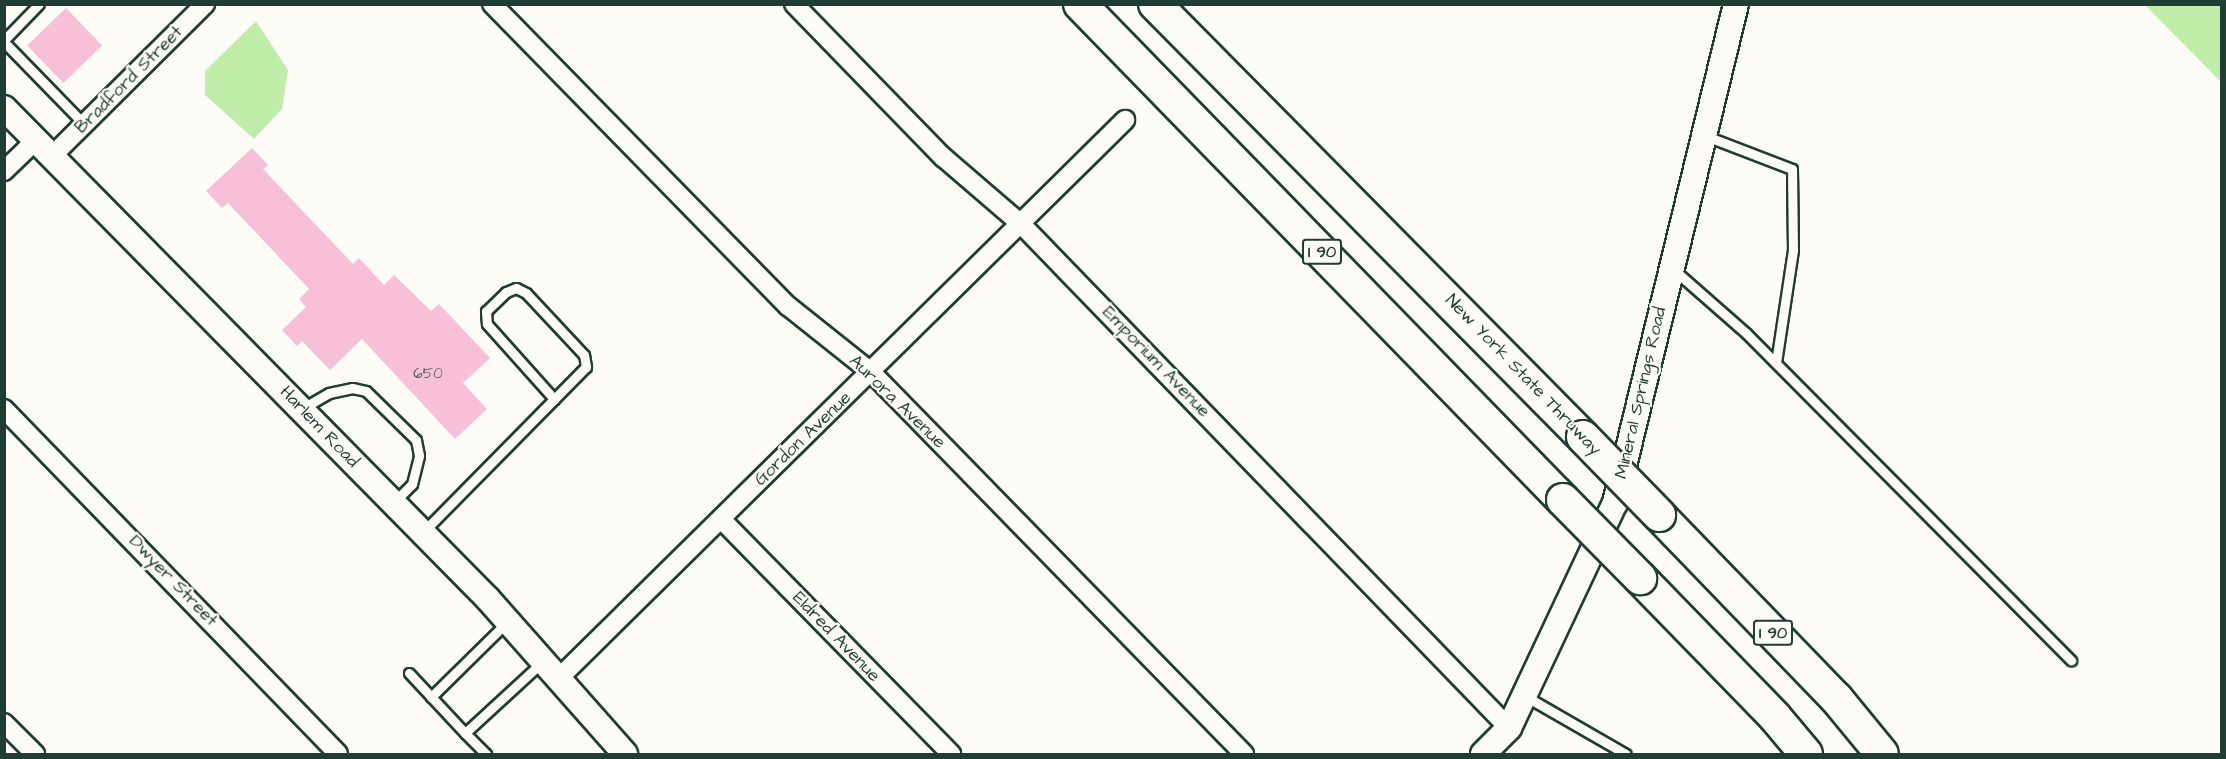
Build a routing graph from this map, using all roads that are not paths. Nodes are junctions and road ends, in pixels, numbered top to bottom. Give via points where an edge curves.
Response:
1 (39, 4) edge
2 (492, 4) edge
3 (794, 4) edge
4 (1080, 4) edge
5 (1155, 4) edge
6 (1736, 4) edge
7 (201, 6) edge
8 (4, 41) edge
9 (4, 108) edge
10 (1125, 120) dead end
11 (84, 124) junction
12 (1704, 135) junction
13 (44, 148) junction
14 (4, 171) edge
15 (1022, 225) junction
16 (1672, 267) junction
17 (1776, 363) junction
18 (871, 372) junction
19 (554, 399) junction
20 (301, 409) junction
21 (4, 410) edge
22 (393, 503) junction
23 (721, 519) junction
24 (422, 532) junction
25 (507, 622) junction
26 (2070, 660) dead end
27 (549, 671) junction
28 (409, 673) dead end
29 (1525, 696) junction
30 (431, 697) junction
31 (4, 723) edge
32 (1509, 728) junction
33 (465, 733) junction
34 (35, 754) edge
35 (338, 754) edge
36 (486, 754) edge
37 (625, 754) edge
38 (951, 754) edge
39 (1244, 754) edge
40 (1483, 754) edge
41 (1626, 754) edge
42 (1806, 754) edge
43 (1882, 754) edge

1 - 8 lane
2 - 18 street, Aurora Avenue via 788,306
3 - 15 street, Emporium Avenue via 943,157
4 - 42 highway, I 90, bridge via 1775,717
5 - 43 highway, New York State Thruway / I 90, bridge via 1659,515 1836,698
6 - 12 main road, Mineral Springs Road
7 - 11 street, Bradford Street
8 - 11 lane
9 - 13 main road, Harlem Road
10 - 15 street, Gordon Avenue
11 - 13 street, Bradford Street
12 - 16 main road, Mineral Springs Road
12 - 17 lane via 1792,169 1793,250
13 - 14 street, Bradford Street
13 - 20 main road, Harlem Road
15 - 18 street, Gordon Avenue
15 - 32 street, Emporium Avenue
16 - 17 lane
16 - 29 main road, Mineral Springs Road via 1615,504
17 - 26 lane
18 - 23 street, Gordon Avenue
18 - 39 street, Aurora Avenue
19 - 19 lane via 586,367 584,355 526,293 516,288 486,311 487,324
19 - 24 lane
20 - 22 main road, Harlem Road
20 - 22 lane via 329,393 352,388 366,391 416,440 419,456 412,484
21 - 35 street, Dwyer Street
22 - 24 main road, Harlem Road
23 - 27 street, Gordon Avenue
23 - 38 street, Eldred Avenue
24 - 25 main road, Harlem Road
25 - 27 main road, Harlem Road
25 - 30 lane
27 - 33 lane
27 - 37 main road, Harlem Road
28 - 30 lane
29 - 32 main road, Mineral Springs Road
29 - 41 lane
30 - 33 lane
31 - 34 street
32 - 40 main road, Mineral Springs Road
33 - 36 lane

